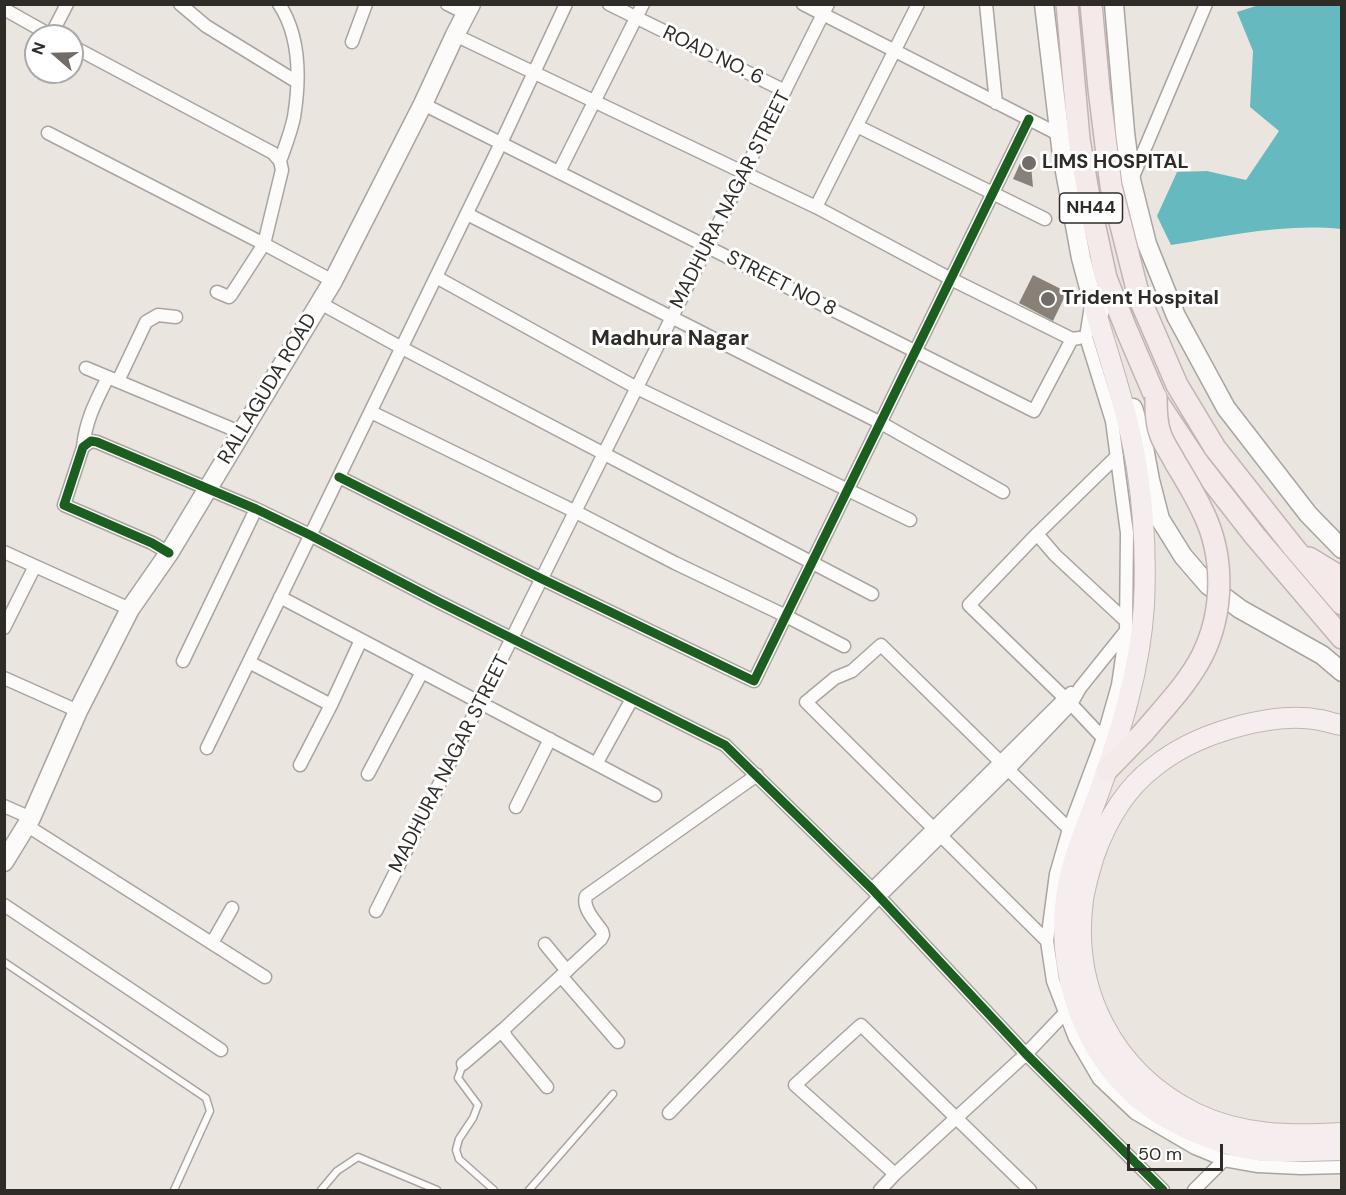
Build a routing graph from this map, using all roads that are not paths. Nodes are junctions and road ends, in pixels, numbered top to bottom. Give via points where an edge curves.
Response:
1 (67, 4) edge
2 (180, 4) edge
3 (279, 4) edge
4 (366, 4) edge
5 (447, 4) edge
6 (566, 4) edge
7 (609, 4) edge
8 (643, 4) edge
9 (803, 4) edge
10 (918, 4) edge
11 (986, 4) edge
12 (1044, 4) edge
13 (1067, 4) edge
14 (1091, 4) edge
15 (1114, 4) edge
16 (1206, 4) edge
17 (4, 9) edge
18 (469, 9) edge
19 (826, 10) edge
20 (636, 18) junction
21 (31, 24) edge
22 (58, 24) edge
23 (455, 35) junction
24 (352, 42) dead end
25 (895, 51) junction
26 (84, 52) edge
27 (534, 74) junction
28 (297, 82) junction
29 (785, 91) junction
30 (595, 102) junction
31 (996, 103) junction
32 (423, 104) junction
33 (1029, 120) junction
34 (857, 126) junction
35 (48, 133) dead end
36 (1060, 135) junction
37 (501, 143) junction
38 (280, 161) junction
39 (559, 172) junction
40 (744, 173) junction
41 (1131, 180) junction
42 (993, 193) junction
43 (816, 207) junction
44 (467, 214) junction
45 (1045, 219) dead end
46 (264, 244) junction
47 (707, 247) junction
48 (436, 277) junction
49 (951, 279) junction
50 (333, 281) junction
51 (217, 292) dead end
52 (1092, 299) junction
53 (320, 303) junction
54 (176, 317) dead end
55 (672, 318) junction
56 (1086, 337) junction
57 (1071, 339) junction
58 (402, 348) junction
59 (915, 352) junction
60 (87, 368) dead end
61 (113, 379) junction
62 (637, 388) junction
63 (1156, 397) junction
64 (370, 412) junction
65 (881, 423) junction
66 (242, 433) junction
67 (83, 447) junction
68 (604, 454) junction
69 (1117, 456) junction
70 (339, 477) junction
71 (208, 488) junction
72 (848, 490) junction
73 (1003, 492) dead end
74 (256, 509) junction
75 (576, 512) junction
76 (910, 520) dead end
77 (1037, 534) junction
78 (310, 536) junction
79 (1294, 548) junction
80 (1341, 549) edge
81 (4, 552) edge
82 (169, 553) junction
83 (812, 563) junction
84 (35, 566) junction
85 (1341, 578) edge
86 (542, 579) junction
87 (872, 594) dead end
88 (280, 597) junction
89 (1341, 604) edge
90 (130, 609) junction
91 (786, 616) junction
92 (1126, 626) junction
93 (4, 628) edge
94 (1341, 638) edge
95 (512, 639) junction
96 (361, 640) junction
97 (844, 646) dead end
98 (183, 661) dead end
99 (249, 662) junction
100 (422, 672) junction
101 (1341, 672) edge
102 (4, 678) edge
103 (633, 699) junction
104 (1068, 701) junction
105 (481, 702) junction
106 (331, 705) junction
107 (78, 711) junction
108 (1341, 726) edge
109 (550, 738) junction
110 (1103, 738) junction
111 (207, 748) dead end
112 (596, 764) junction
113 (300, 765) dead end
114 (1004, 766) junction
115 (1107, 770) junction
116 (368, 774) dead end
117 (757, 775) junction
118 (655, 795) dead end
119 (4, 806) edge
120 (516, 807) dead end
121 (29, 821) junction
122 (1069, 829) junction
123 (937, 832) junction
124 (4, 862) edge
125 (876, 893) junction
126 (4, 905) edge
127 (232, 908) dead end
128 (376, 911) dead end
129 (1047, 941) junction
130 (212, 943) junction
131 (545, 944) dead end
132 (4, 963) edge
133 (564, 973) junction
134 (266, 977) dead end
135 (1065, 1013) junction
136 (505, 1028) junction
137 (618, 1042) dead end
138 (221, 1050) dead end
139 (1026, 1054) junction
140 (463, 1064) joint
141 (547, 1087) dead end
142 (613, 1094) dead end
143 (669, 1113) dead end
144 (957, 1118) junction
145 (1341, 1133) edge
146 (1341, 1150) edge
147 (1224, 1160) junction
148 (1341, 1167) edge
149 (895, 1174) junction
150 (174, 1191) edge
151 (321, 1191) edge
152 (437, 1191) edge
153 (494, 1191) edge
154 (529, 1191) edge
155 (880, 1191) edge
156 (1030, 1191) edge
157 (1163, 1191) edge
158 (1194, 1191) edge

1 - 22 street
2 - 28 street via 206,26
3 - 28 street via 298,58
4 - 24 street
5 - 18 street
6 - 27 street
7 - 20 street, ROAD NO. 6
8 - 20 street
9 - 19 street
10 - 25 street
11 - 31 street
12 - 36 main road
13 - 63 highway, NH44 via 1079,139 1106,278
14 - 79 highway, NH44 via 1111,186 1139,297 1177,385 1215,448
15 - 41 main road
16 - 41 street
17 - 21 street
18 - 23 main road, RALLAGUDA ROAD
19 - 25 street
19 - 29 street, MADHURA NAGAR STREET
20 - 29 street, ROAD NO. 6
20 - 30 street
23 - 27 street
23 - 32 main road, RALLAGUDA ROAD
25 - 31 street
25 - 34 street
26 - 38 street via 273,153
27 - 30 street
27 - 37 street
28 - 38 street via 294,119
29 - 40 street, MADHURA NAGAR STREET
30 - 39 street
30 - 40 street
31 - 33 street
32 - 37 street, STREET NO 8
32 - 50 main road, RALLAGUDA ROAD
33 - 36 street
33 - 42 street
34 - 42 street
34 - 43 street
35 - 46 street
36 - 52 main road
37 - 39 street, STREET NO 8
37 - 44 street
38 - 46 street via 282,170
39 - 47 street, STREET NO 8
40 - 43 street
40 - 47 street, MADHURA NAGAR STREET
41 - 80 main road via 1148,244 1176,316 1226,408 1308,514
42 - 45 street
42 - 49 street
43 - 49 street
44 - 48 street
44 - 55 street
46 - 50 street
46 - 51 street via 231,295
47 - 55 street, MADHURA NAGAR STREET
47 - 59 street, STREET NO 8
48 - 58 street
48 - 62 street
49 - 57 street
49 - 59 street
50 - 53 main road, RALLAGUDA ROAD
52 - 56 street
52 - 101 main road via 1110,328 1142,437 1160,519 1183,556 1208,585 1240,609 1322,655
52 - 115 main road via 1137,468 1144,559 1144,606 1133,684
53 - 58 street
53 - 66 main road, RALLAGUDA ROAD
54 - 61 street via 158,315 146,322
55 - 62 street, MADHURA NAGAR STREET
55 - 65 street
56 - 57 street
56 - 69 street via 1112,421
57 - 59 street, STREET NO 8 via 1034,411
58 - 64 street
58 - 68 street
59 - 65 street
60 - 61 street
61 - 66 street
61 - 67 street via 92,409
62 - 68 street, MADHURA NAGAR STREET
62 - 72 street
63 - 94 highway, NH44 via 1198,463
63 - 115 highway, bridge via 1159,432 1213,538 1219,576 1217,609 1201,657 1186,680
64 - 70 street
64 - 75 street
65 - 72 street
65 - 73 street
66 - 71 main road, RALLAGUDA ROAD
67 - 71 street via 90,441 97,442
67 - 82 street via 64,505
68 - 75 street, MADHURA NAGAR STREET
68 - 83 street
69 - 77 street
69 - 92 street via 1127,533
70 - 78 street
70 - 86 street
71 - 74 street
71 - 82 main road, RALLAGUDA ROAD
72 - 76 street
72 - 83 street
74 - 78 street
74 - 98 street
75 - 86 street, MADHURA NAGAR STREET
75 - 91 street
77 - 92 street
77 - 104 street via 969,605
78 - 88 street
78 - 95 street
79 - 85 highway
79 - 89 highway, NH44
81 - 84 street
82 - 90 main road, RALLAGUDA ROAD
83 - 87 street
83 - 91 street
84 - 90 street
84 - 93 street
86 - 91 street via 754,681
86 - 95 street, MADHURA NAGAR STREET
88 - 96 street
88 - 99 street
90 - 107 main road, RALLAGUDA ROAD
91 - 97 street
92 - 104 street
92 - 110 street via 1118,685
95 - 103 street
95 - 105 street, MADHURA NAGAR STREET
96 - 100 street
96 - 106 street
99 - 106 street
99 - 111 street
100 - 105 street
100 - 116 street
102 - 107 street
103 - 112 street
103 - 117 street via 725,745
104 - 110 street
104 - 114 street
105 - 109 street
105 - 128 street, MADHURA NAGAR STREET
106 - 113 street
107 - 121 main road, RALLAGUDA ROAD
108 - 145 main road via 1297,718 1242,725 1178,750 1152,767 1112,814 1101,837 1083,898 1081,925 1087,982 1103,1025 1116,1047 1149,1082 1195,1113 1226,1125 1282,1135
109 - 112 street
109 - 120 street
110 - 122 street
112 - 118 street
114 - 122 street
114 - 123 street
114 - 123 street via 881,645 852,671 835,678 806,702
115 - 146 main road via 1078,850 1065,912 1064,938 1071,986 1094,1042 1130,1090 1186,1128 1239,1147
117 - 125 street
117 - 133 street via 586,896 584,905 603,935
119 - 121 street
121 - 124 main road, RALLAGUDA ROAD
121 - 130 street
122 - 129 street via 1056,874
123 - 125 street
123 - 129 street
125 - 139 street
125 - 143 street
126 - 138 street
127 - 130 street
129 - 135 street via 1053,981
130 - 134 street
131 - 133 street
132 - 150 lane via 206,1098 210,1111
133 - 136 street
133 - 137 street
135 - 139 street
135 - 147 street via 1099,1079 1135,1113
136 - 140 street
136 - 141 street via 506,1037
139 - 144 street
139 - 157 street
140 - 153 lane via 458,1078 478,1106 456,1150 459,1159
142 - 154 lane
144 - 149 street
144 - 149 street via 861,1025 795,1085
144 - 156 street
147 - 148 street via 1290,1168
147 - 158 street
149 - 155 street
151 - 152 lane via 337,1171 358,1157

